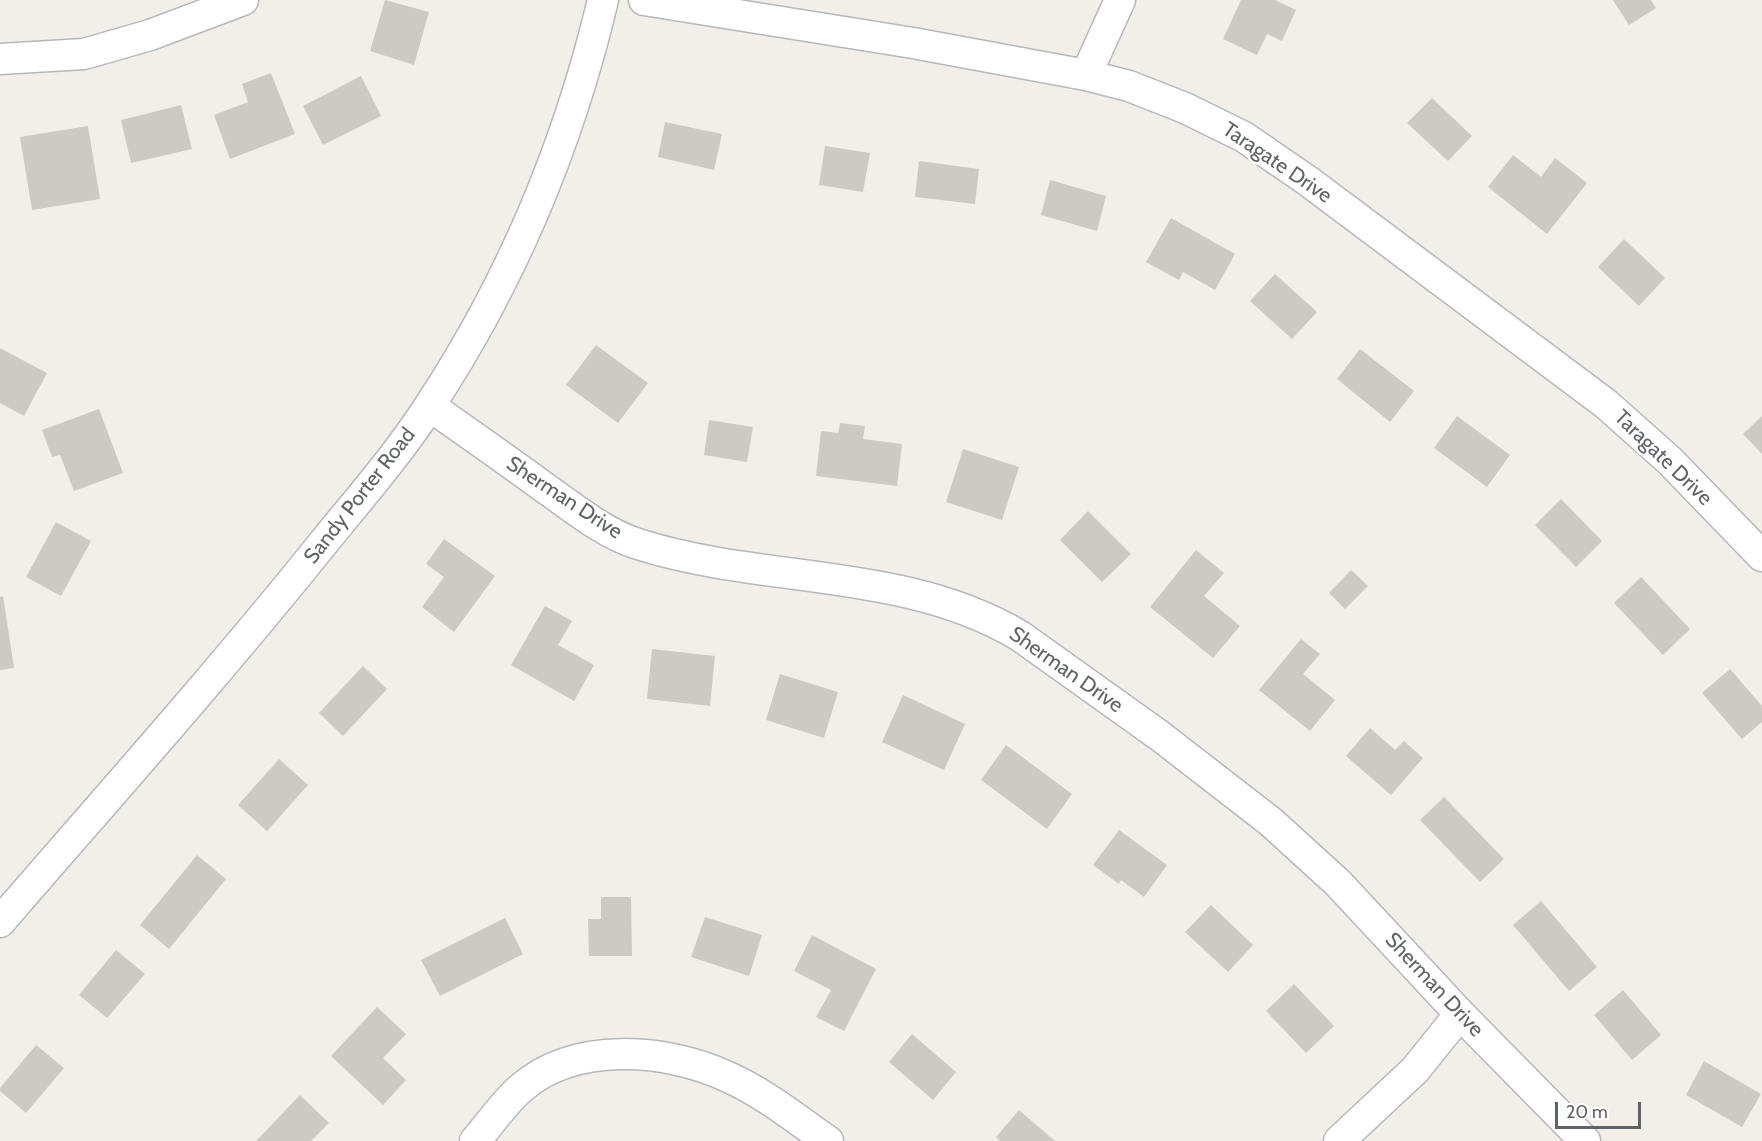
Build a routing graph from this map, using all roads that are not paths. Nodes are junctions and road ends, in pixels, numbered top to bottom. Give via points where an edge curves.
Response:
1 (243, 0) edge
2 (603, 0) edge
3 (644, 0) edge
4 (1120, 0) edge
5 (0, 59) edge
6 (1086, 75) junction
7 (430, 406) junction
8 (1762, 556) edge
9 (0, 922) edge
10 (1460, 1014) junction
11 (475, 1141) edge
12 (828, 1141) edge
13 (1340, 1141) edge
14 (1585, 1141) edge

1 - 5 street via 150,35 84,54
2 - 7 street, Sandy Porter Road via 562,142 531,218 500,285
3 - 6 street, Taragate Drive
4 - 6 street
6 - 8 street, Taragate Drive via 1129,86 1244,136 1308,181 1606,404 1670,461
7 - 9 street, Sandy Porter Road via 271,608
7 - 10 street, Sherman Drive via 590,520 636,543 682,556 948,602 1007,628 1160,736 1271,822 1338,883
10 - 13 street via 1415,1070
10 - 14 street, Sherman Drive
11 - 12 street via 528,1083 578,1059 607,1053 659,1058 711,1070 767,1098

